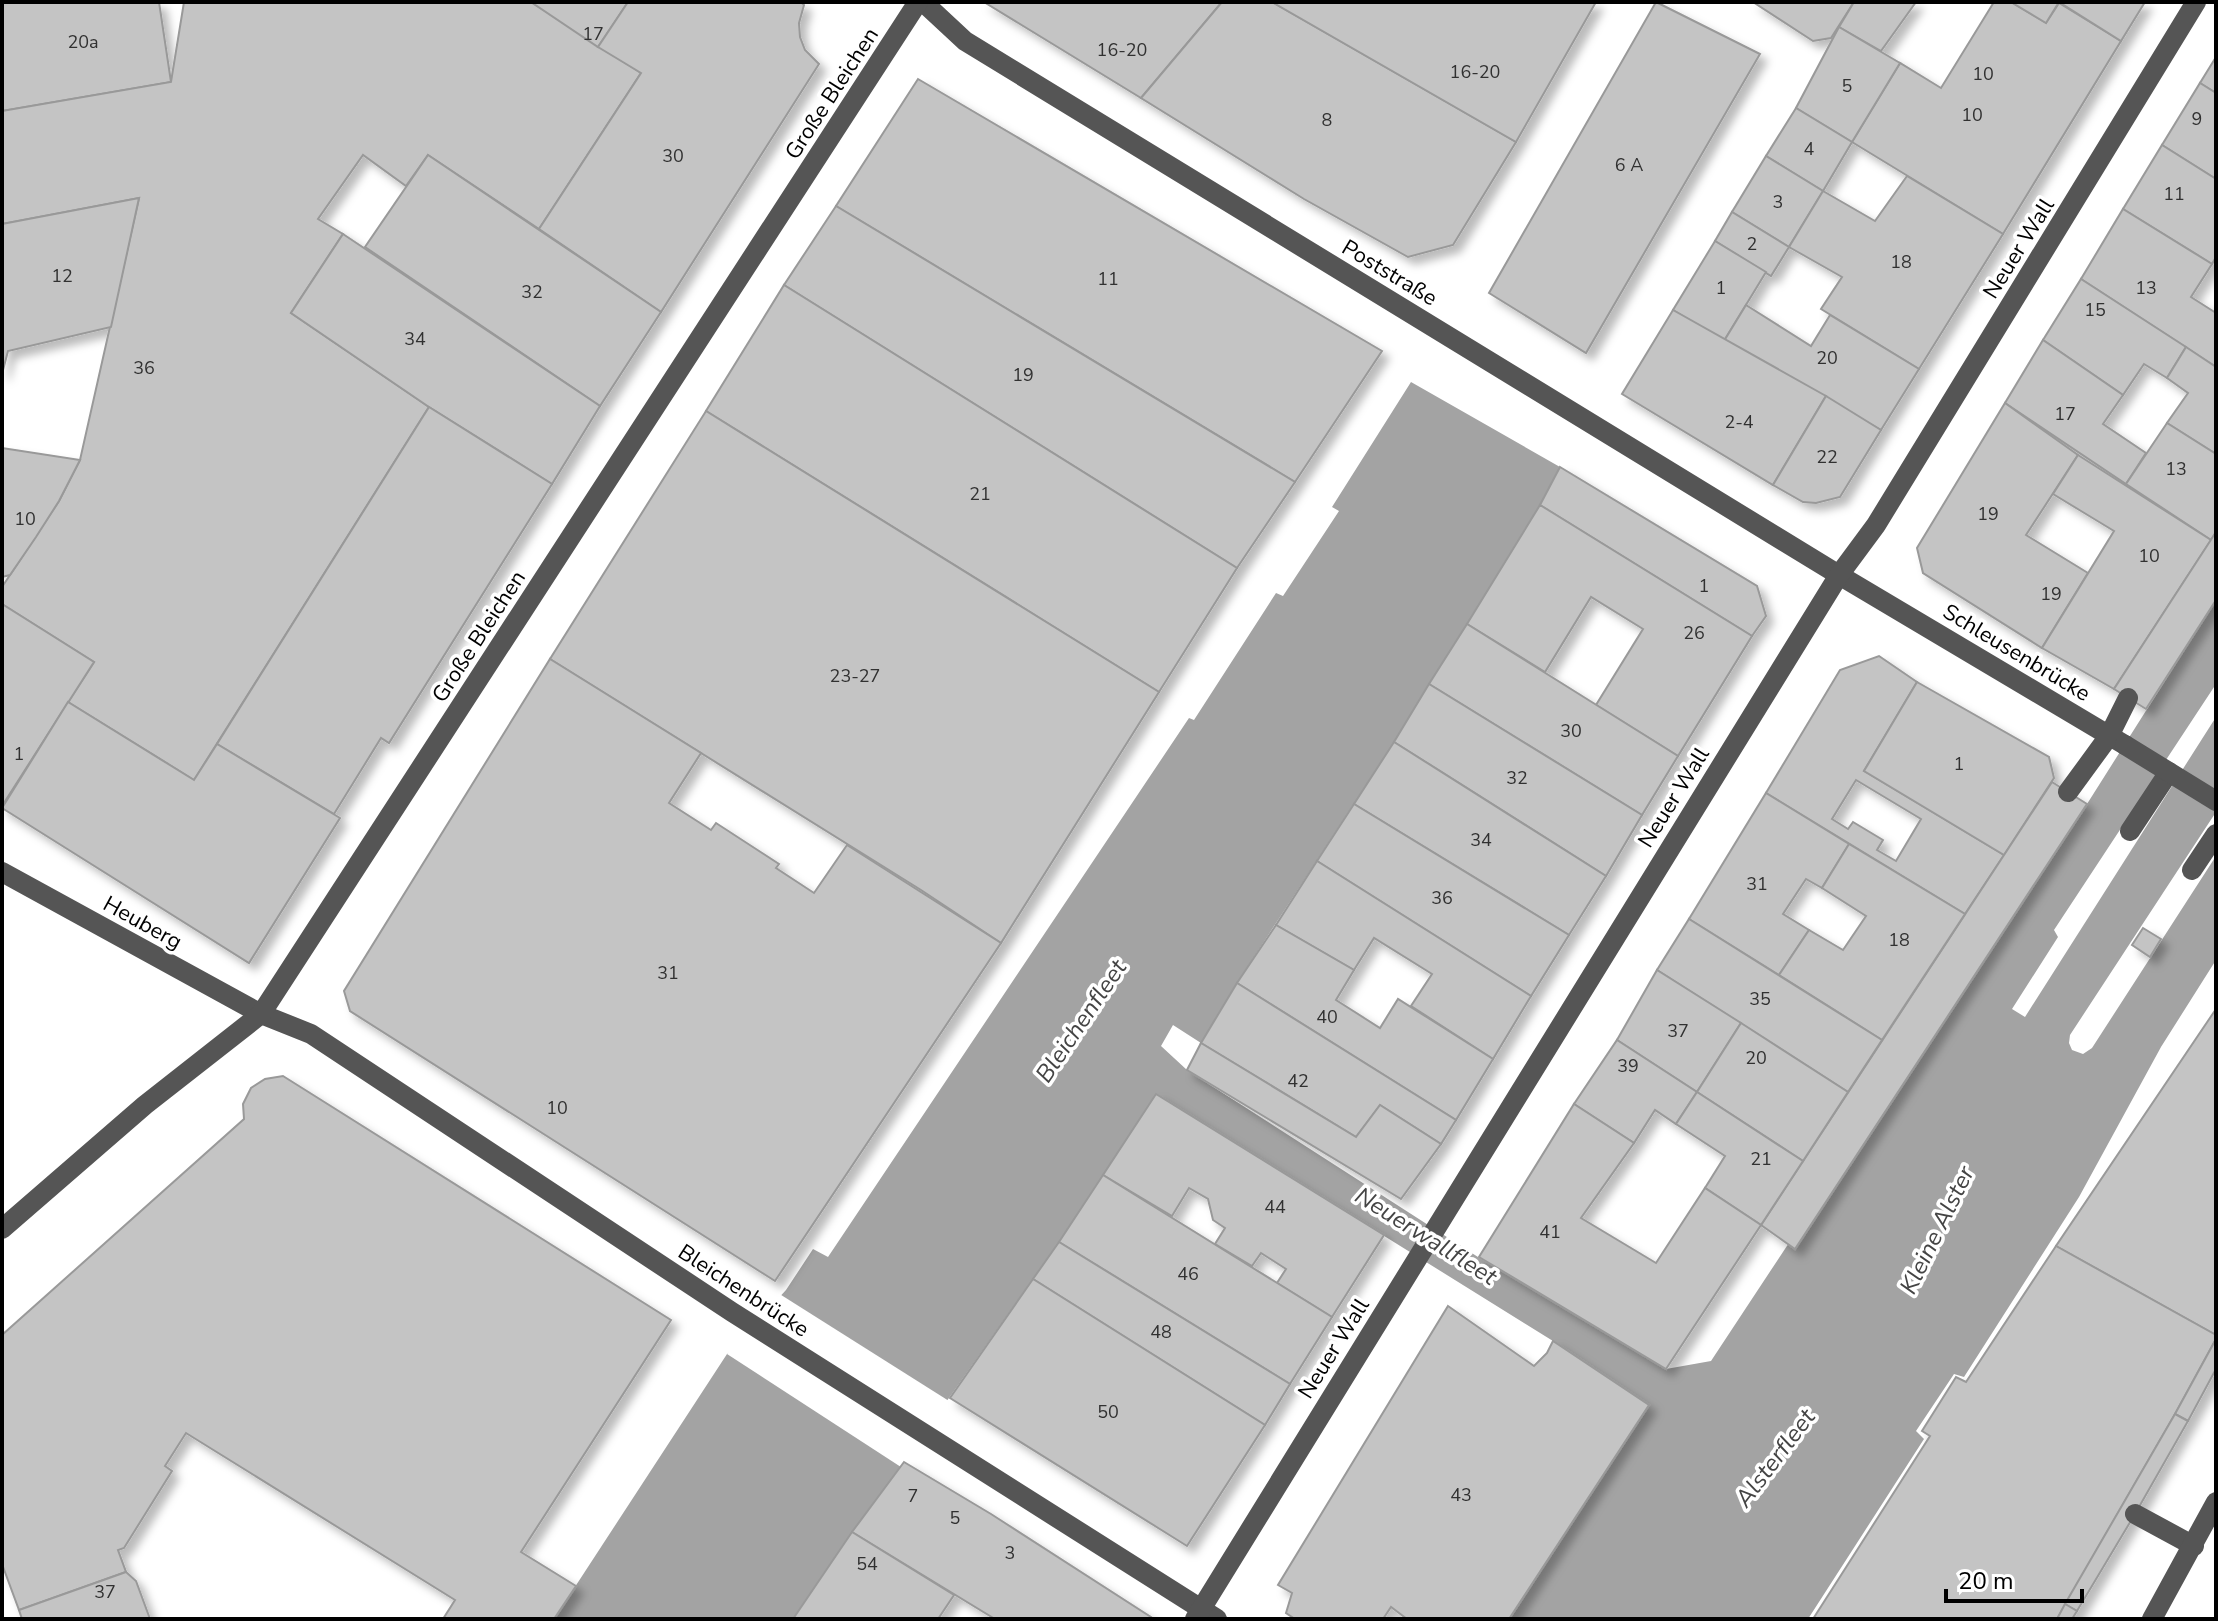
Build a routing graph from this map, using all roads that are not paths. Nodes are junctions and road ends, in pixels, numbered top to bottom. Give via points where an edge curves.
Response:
1 (920, 2) edge
2 (2196, 2) edge
3 (1839, 575) junction
4 (2128, 698) dead end
5 (2117, 740) junction
6 (2169, 772) junction
7 (2068, 792) dead end
8 (2216, 801) edge
9 (2130, 831) dead end
10 (2216, 834) edge
11 (2192, 870) dead end
12 (2, 872) edge
13 (261, 1014) junction
14 (2, 1229) edge
15 (2216, 1502) edge
16 (2135, 1514) dead end
17 (2194, 1546) junction
18 (1204, 1616) edge
19 (2152, 1619) edge

1 - 3 street, Poststraße via 965,41
1 - 13 street, Große Bleichen
2 - 3 street, Neuer Wall via 1876,525
3 - 5 street, Schleusenbrücke
3 - 18 street, Neuer Wall via 1413,1264
4 - 5 street
5 - 6 street, Schleusenbrücke, bridge
5 - 7 street
6 - 8 street, Schleusenbrücke, bridge
6 - 9 street
10 - 11 street
12 - 13 street, Heuberg
13 - 14 street, Große Bleichen via 145,1105
13 - 18 street, Bleichenbrücke via 311,1034
15 - 17 street
16 - 17 street
17 - 19 street

